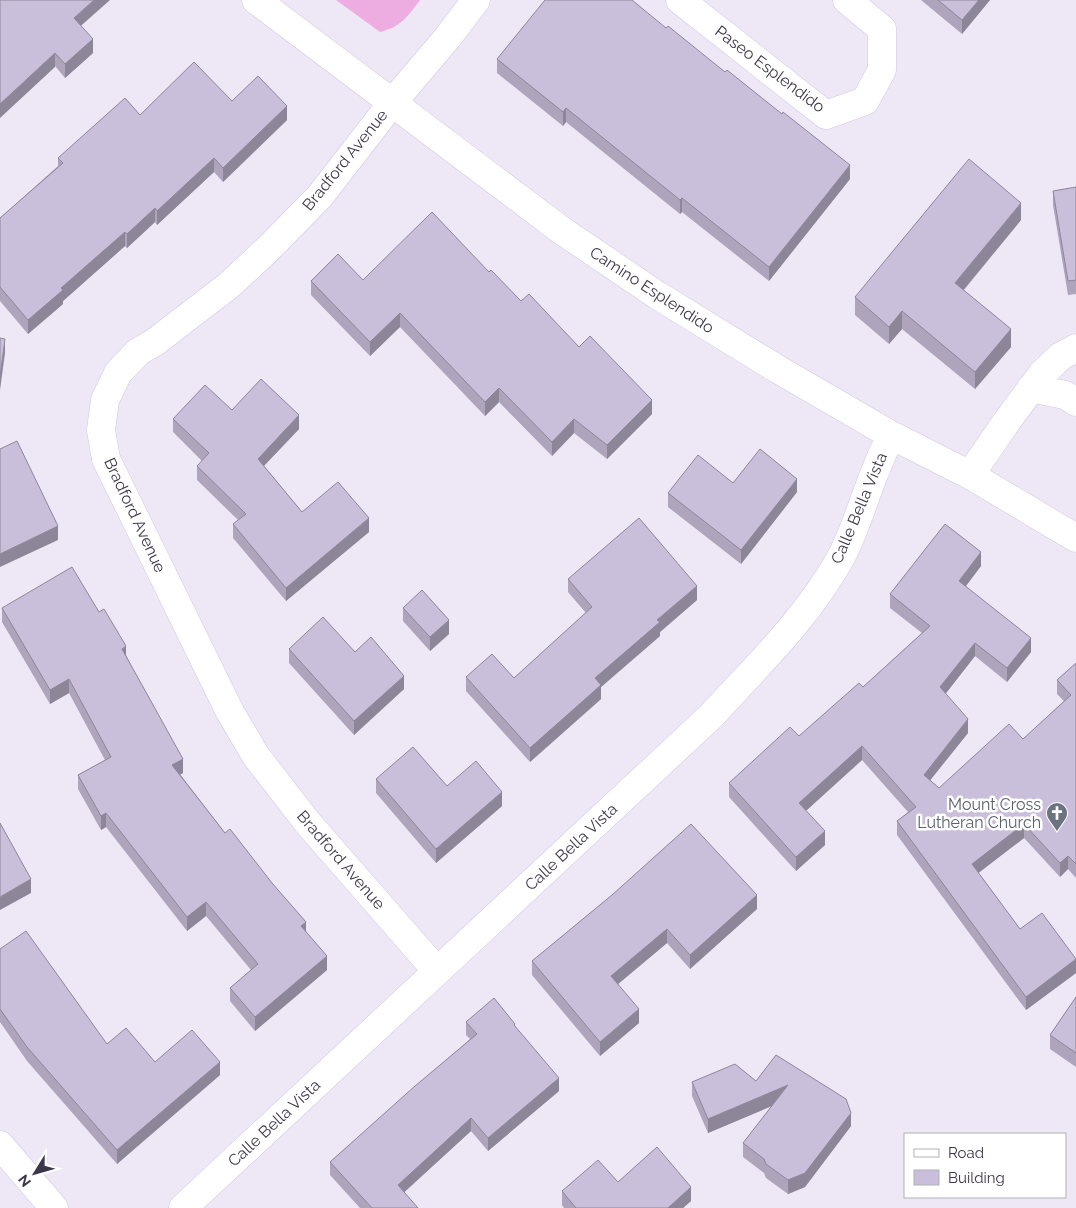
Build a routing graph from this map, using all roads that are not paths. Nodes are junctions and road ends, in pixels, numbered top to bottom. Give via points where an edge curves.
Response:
1 (256, 0) edge
2 (476, 0) edge
3 (680, 0) edge
4 (848, 0) edge
5 (392, 103) junction
6 (1076, 348) edge
7 (1031, 388) junction
8 (1076, 402) edge
9 (891, 435) junction
10 (970, 475) junction
11 (1076, 538) edge
12 (437, 971) junction
13 (0, 1146) edge
14 (54, 1208) edge
15 (183, 1208) edge

1 - 5 street, Camino Esplendido
2 - 5 street, Bradford Avenue
3 - 4 street, Paseo Esplendido via 826,115 865,101 882,70 882,29
5 - 9 street, Camino Esplendido via 561,230 657,296
5 - 12 street, Bradford Avenue via 320,196 267,250 228,286 156,342 138,352 118,374 105,400 101,430 106,459 230,712 256,756 307,822
6 - 7 street via 1061,356
7 - 8 street via 1066,395
7 - 10 street
9 - 10 street, Camino Esplendido
9 - 12 street, Calle Bella Vista via 840,559 788,633 711,716
10 - 11 street, Camino Esplendido
12 - 15 street, Calle Bella Vista
13 - 14 street

